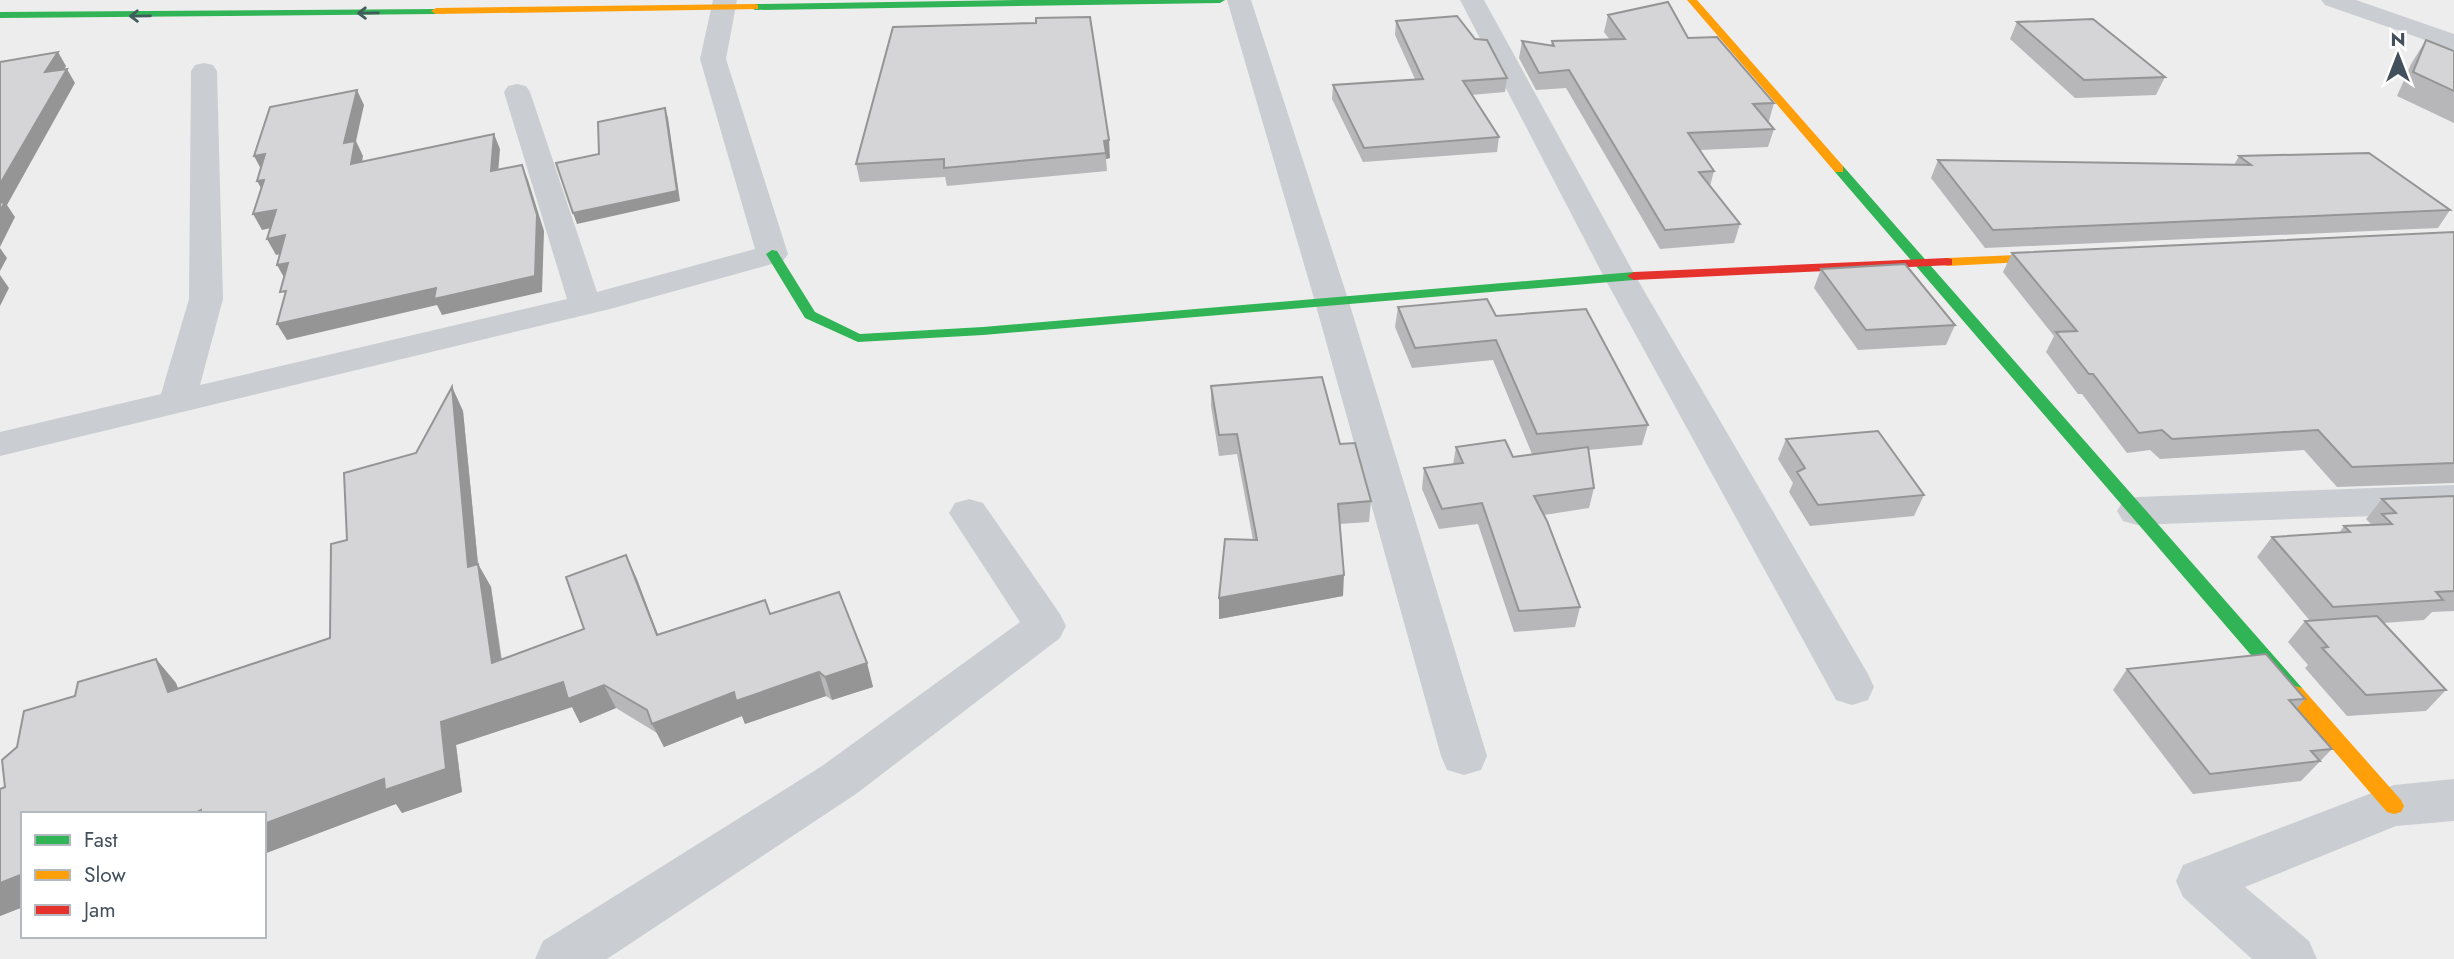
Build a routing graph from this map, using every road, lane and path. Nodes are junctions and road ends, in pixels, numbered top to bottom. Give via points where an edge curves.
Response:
1 (1220, 0) edge
2 (1239, 0) edge
3 (1472, 0) edge
4 (1692, 0) edge
5 (2333, 0) edge
6 (724, 4) edge
7 (0, 15) edge
8 (2454, 43) edge
9 (204, 71) dead end
10 (517, 92) dead end
11 (772, 254) junction
12 (2071, 256) edge
13 (1920, 263) junction
14 (1620, 277) junction
15 (1332, 302) junction
16 (585, 306) junction
17 (177, 402) junction
18 (0, 444) edge
19 (2454, 499) edge
20 (2137, 511) junction
21 (969, 513) dead end
22 (1852, 687) dead end
23 (1464, 756) dead end
24 (2454, 800) edge
25 (2394, 806) junction
26 (562, 959) edge
27 (2290, 959) edge

1 - 6 street
2 - 15 street
3 - 14 street
4 - 13 street
5 - 8 street
6 -> 7 street
6 - 11 street via 713,59
9 - 17 street via 205,299
10 - 16 street
11 - 15 street via 810,314 858,338
11 - 16 street
12 - 13 street
13 - 14 street
13 - 20 street
14 - 15 street
14 - 22 street
15 - 23 street
16 - 17 street
17 - 18 street
19 - 20 street
20 - 25 street
21 - 26 street via 1045,626 839,779
24 - 25 street
25 - 27 street via 2201,881

